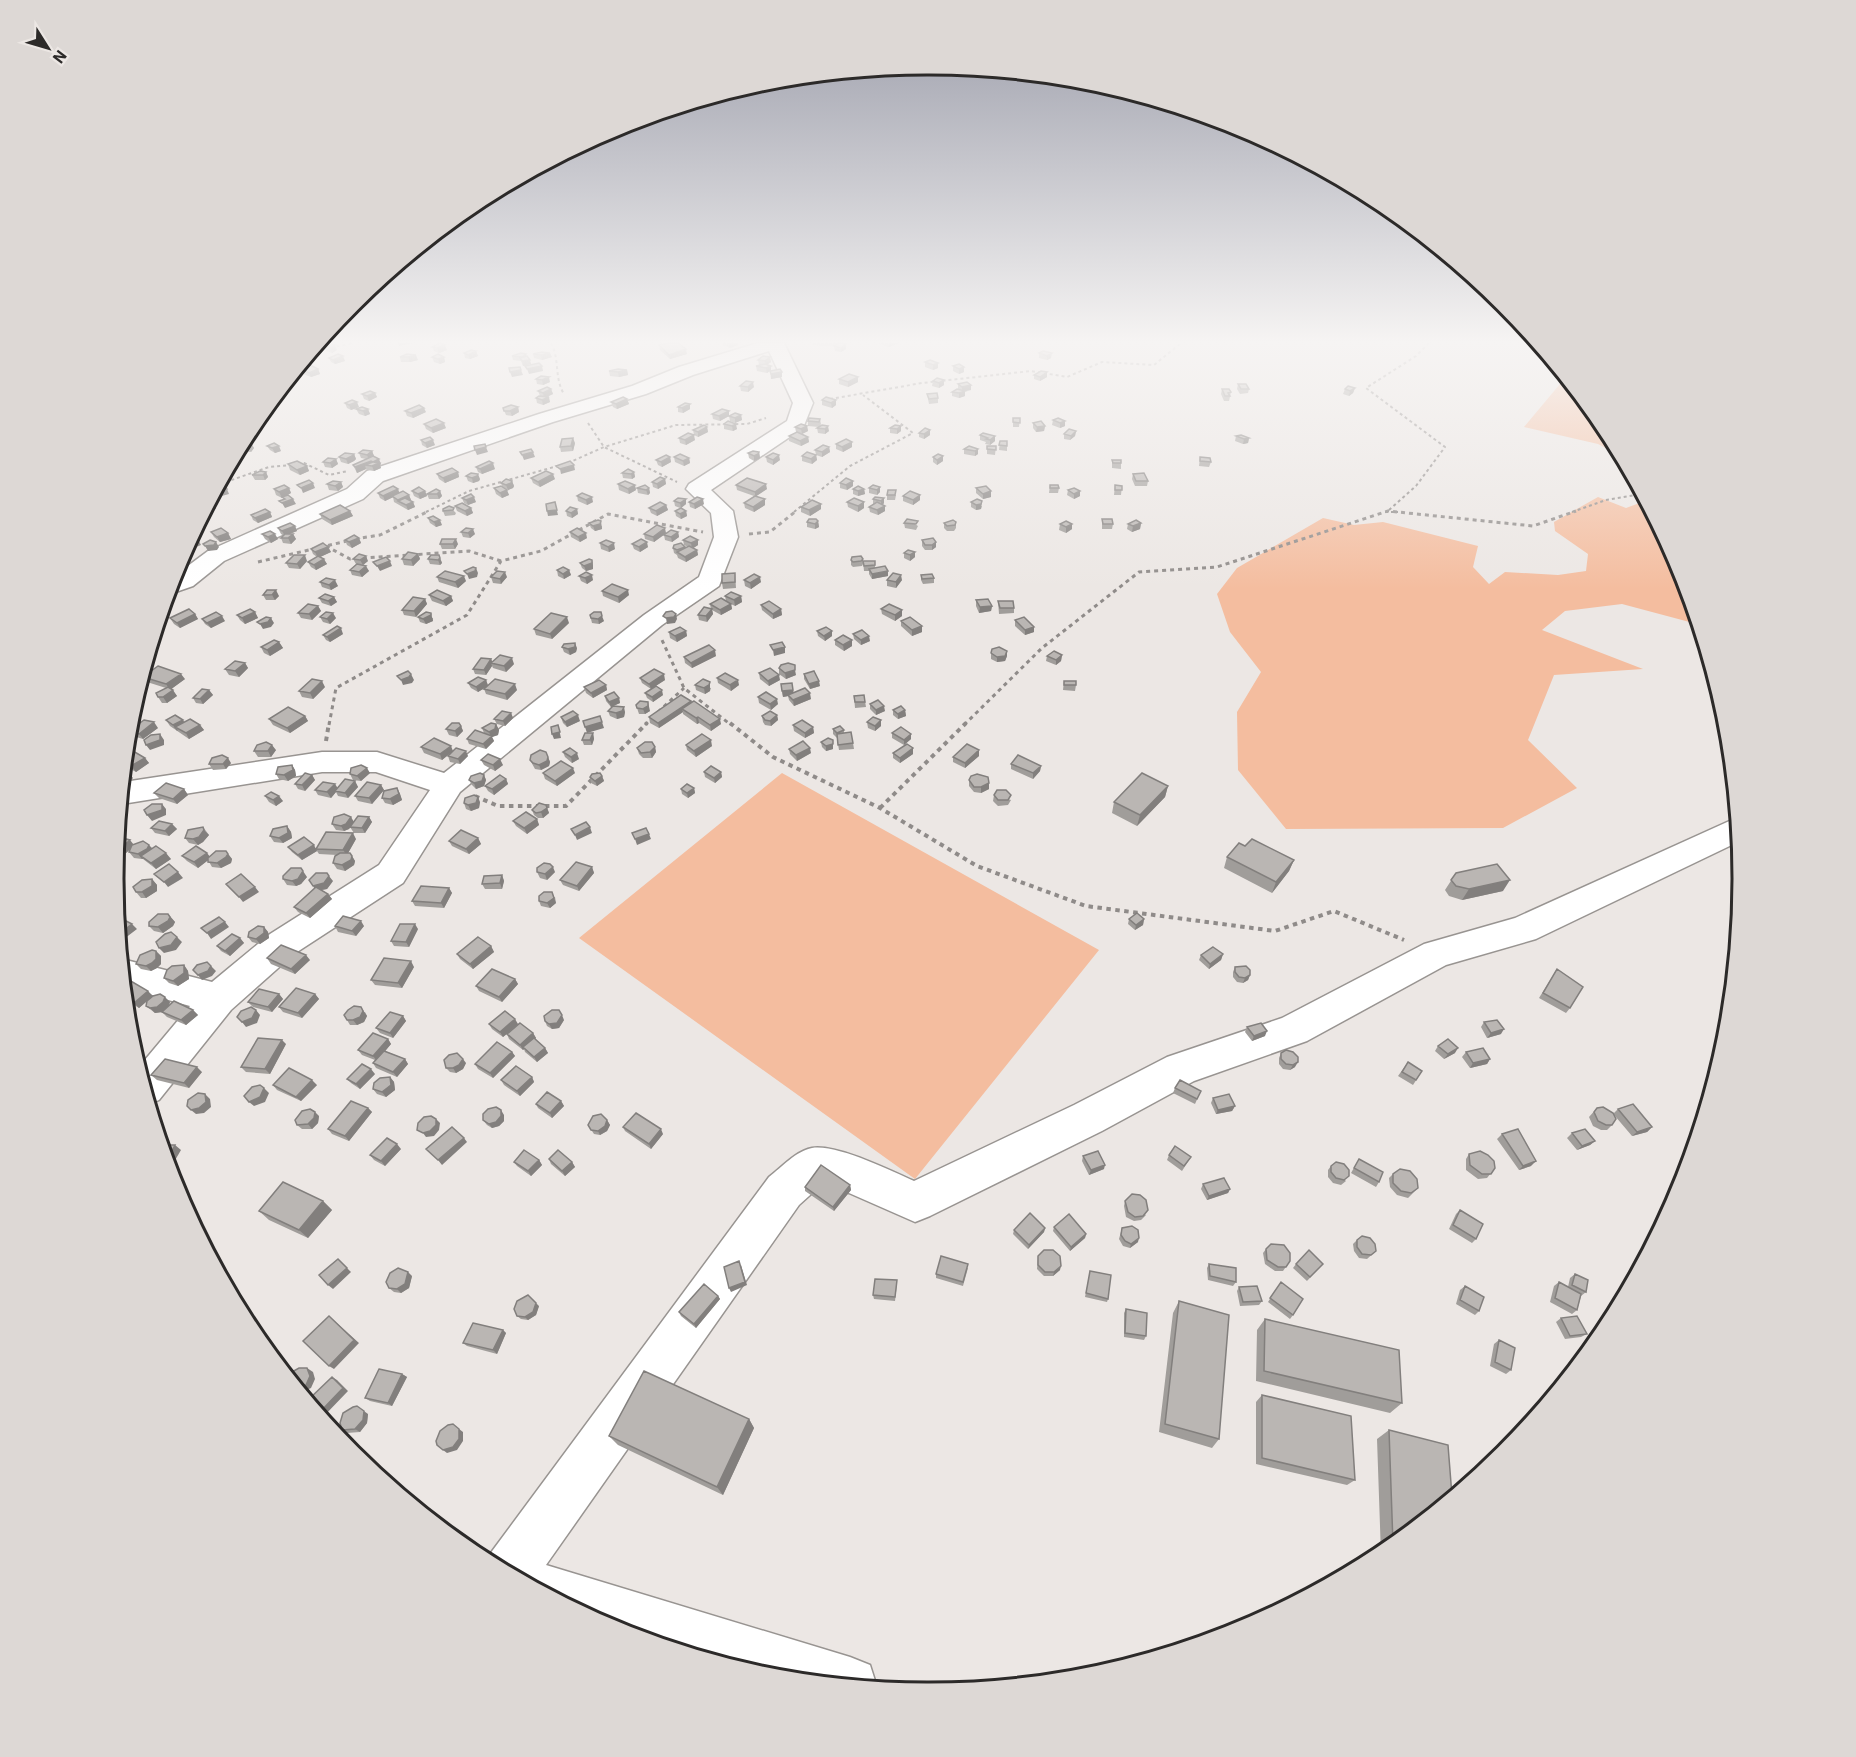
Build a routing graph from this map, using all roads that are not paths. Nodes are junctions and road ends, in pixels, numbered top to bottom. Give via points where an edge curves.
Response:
1 (530, 425) edge
2 (794, 425) edge
3 (182, 582) edge
4 (449, 785) junction
5 (129, 792) edge
6 (1730, 832) edge
7 (130, 975) edge
8 (218, 999) junction
9 (151, 1081) edge
10 (514, 1566) edge
11 (579, 1602) edge
12 (812, 1673) edge

1 - 3 street via 375,476 355,494 216,556
2 - 4 street via 697,489 722,511 726,537 711,581 653,620
4 - 5 street via 377,762 322,762
4 - 8 street via 391,874 282,944
6 - 10 street via 1524,929 1436,954 1294,1030 1181,1069 915,1202 852,1174 813,1167 784,1191
7 - 8 street
8 - 9 street
11 - 12 street

